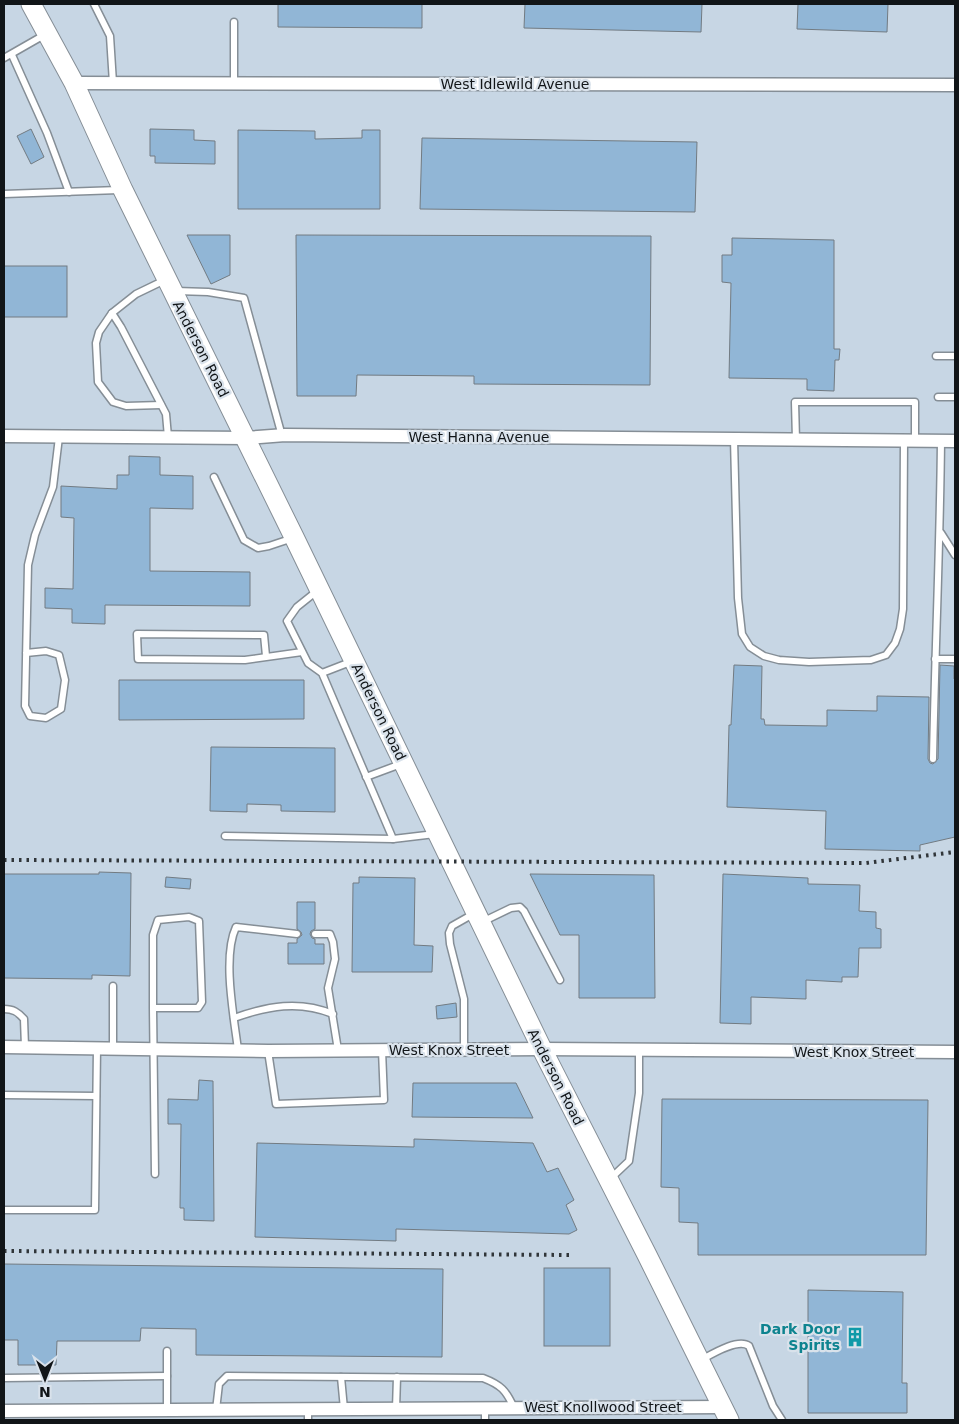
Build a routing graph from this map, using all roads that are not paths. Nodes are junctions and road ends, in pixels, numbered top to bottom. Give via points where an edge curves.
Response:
1 (31, 4) edge
2 (94, 4) edge
3 (234, 22) dead end
4 (47, 33) junction
5 (12, 55) junction
6 (4, 58) edge
7 (74, 83) junction
8 (114, 83) junction
9 (234, 83) junction
10 (955, 85) edge
11 (123, 190) junction
12 (69, 192) junction
13 (4, 194) edge
14 (169, 285) junction
15 (112, 313) junction
16 (936, 356) dead end
17 (955, 356) edge
18 (938, 397) dead end
19 (955, 397) edge
20 (162, 405) junction
21 (4, 436) edge
22 (282, 436) junction
23 (59, 437) junction
24 (168, 437) junction
25 (246, 438) junction
26 (734, 439) junction
27 (796, 440) junction
28 (909, 441) junction
29 (941, 441) junction
30 (955, 441) edge
31 (214, 477) dead end
32 (940, 532) junction
33 (294, 537) junction
34 (955, 555) edge
35 (319, 589) junction
36 (302, 652) junction
37 (26, 654) junction
38 (266, 656) junction
39 (934, 659) junction
40 (955, 659) edge
41 (354, 661) junction
42 (322, 673) junction
43 (933, 759) dead end
44 (404, 763) junction
45 (366, 777) junction
46 (438, 834) junction
47 (225, 836) dead end
48 (393, 839) junction
49 (479, 917) junction
50 (297, 934) dead end
51 (315, 934) dead end
52 (560, 980) dead end
53 (113, 986) dead end
54 (154, 1008) junction
55 (4, 1009) edge
56 (333, 1014) junction
57 (234, 1018) junction
58 (4, 1047) edge
59 (25, 1048) junction
60 (96, 1048) junction
61 (114, 1048) junction
62 (153, 1049) junction
63 (238, 1050) junction
64 (338, 1050) junction
65 (382, 1050) junction
66 (464, 1050) junction
67 (542, 1050) junction
68 (640, 1050) junction
69 (268, 1051) junction
70 (955, 1052) edge
71 (4, 1095) edge
72 (96, 1096) junction
73 (155, 1174) dead end
74 (609, 1180) junction
75 (4, 1210) edge
76 (167, 1350) dead end
77 (700, 1360) junction
78 (167, 1376) junction
79 (341, 1377) junction
80 (397, 1377) junction
81 (4, 1378) edge
82 (514, 1408) junction
83 (344, 1409) junction
84 (396, 1409) junction
85 (167, 1410) junction
86 (216, 1410) junction
87 (4, 1411) edge
88 (726, 1413) edge
89 (485, 1414) edge
90 (308, 1415) edge
91 (782, 1420) edge

1 - 4 street, Anderson Road
2 - 8 lane via 110,36
3 - 9 lane
4 - 5 lane
4 - 7 street, Anderson Road
5 - 6 lane
5 - 12 lane
7 - 8 street, West Idlewild Avenue
7 - 11 street, Anderson Road
8 - 9 street, West Idlewild Avenue
9 - 10 street, West Idlewild Avenue
11 - 12 lane
11 - 14 street, Anderson Road
12 - 13 lane
14 - 15 lane via 136,294
14 - 22 lane via 244,298
14 - 25 street, Anderson Road
15 - 20 lane
15 - 20 lane via 99,332 96,343 98,382 113,402 126,406
16 - 17 lane
18 - 19 lane
20 - 24 lane
21 - 23 street, West Hanna Avenue
22 - 25 street, West Hanna Avenue
22 - 26 street, West Hanna Avenue
23 - 24 street, West Hanna Avenue
23 - 37 lane via 54,487 34,535 28,565
24 - 25 street, West Hanna Avenue
25 - 33 street, Anderson Road
26 - 27 street, West Hanna Avenue
26 - 28 lane via 737,579 742,634 750,647 764,656 809,662 871,660 886,655 895,643 903,609
27 - 28 street, West Hanna Avenue
27 - 28 lane via 795,402 915,402
28 - 29 street, West Hanna Avenue
29 - 30 street, West Hanna Avenue
29 - 32 lane
31 - 33 lane via 244,540 258,548
32 - 34 lane
32 - 39 lane
33 - 35 street, Anderson Road
35 - 36 lane via 296,607 287,621
35 - 41 street, Anderson Road
36 - 38 lane
36 - 42 lane via 308,663
37 - 37 lane via 25,706 30,716 46,718 61,709 65,680 59,655 46,651
38 - 38 lane via 245,660 138,659 137,634 264,635
39 - 40 lane
39 - 43 lane
41 - 42 lane
41 - 44 street, Anderson Road
42 - 45 lane
44 - 45 lane
44 - 46 street, Anderson Road
45 - 48 lane
46 - 48 lane
46 - 49 street, Anderson Road
47 - 48 lane
49 - 52 lane via 520,907
49 - 66 lane via 452,926 449,933 464,999
49 - 67 street, Anderson Road
50 - 57 lane via 236,927 231,937 230,970
51 - 56 lane via 330,934 333,942 335,959 328,988
53 - 61 lane
54 - 54 lane via 198,1008 202,1002 199,921 189,918 158,920 153,935
54 - 62 lane
55 - 59 lane via 19,1013 24,1019
56 - 57 lane via 304,1006 280,1006
56 - 64 lane
57 - 63 lane
58 - 59 street, West Knox Street
59 - 60 street, West Knox Street
60 - 61 street, West Knox Street
60 - 72 lane
61 - 62 street, West Knox Street
62 - 63 street, West Knox Street
62 - 73 lane
63 - 69 street, West Knox Street
64 - 65 street, West Knox Street
64 - 69 street, West Knox Street
65 - 66 street, West Knox Street
65 - 69 lane via 384,1100 276,1104
66 - 67 street, West Knox Street
67 - 68 street, West Knox Street
67 - 74 street, Anderson Road
68 - 70 street, West Knox Street
68 - 74 lane via 639,1093 629,1161
71 - 72 lane
72 - 75 lane via 95,1210
74 - 77 street, Anderson Road
76 - 78 lane
77 - 88 street, Anderson Road
77 - 91 lane via 728,1347 743,1343 749,1346 773,1406
78 - 81 lane
78 - 85 lane
79 - 80 lane
79 - 83 lane
79 - 86 lane via 227,1376 219,1384
80 - 82 lane via 483,1378 501,1387
80 - 84 lane
82 - 88 street, West Knollwood Street
82 - 89 street, West Knollwood Street
83 - 84 street, West Knollwood Street
83 - 90 street, West Knollwood Street
84 - 89 street, West Knollwood Street
85 - 86 street, West Knollwood Street
85 - 87 street, West Knollwood Street
86 - 90 street, West Knollwood Street

